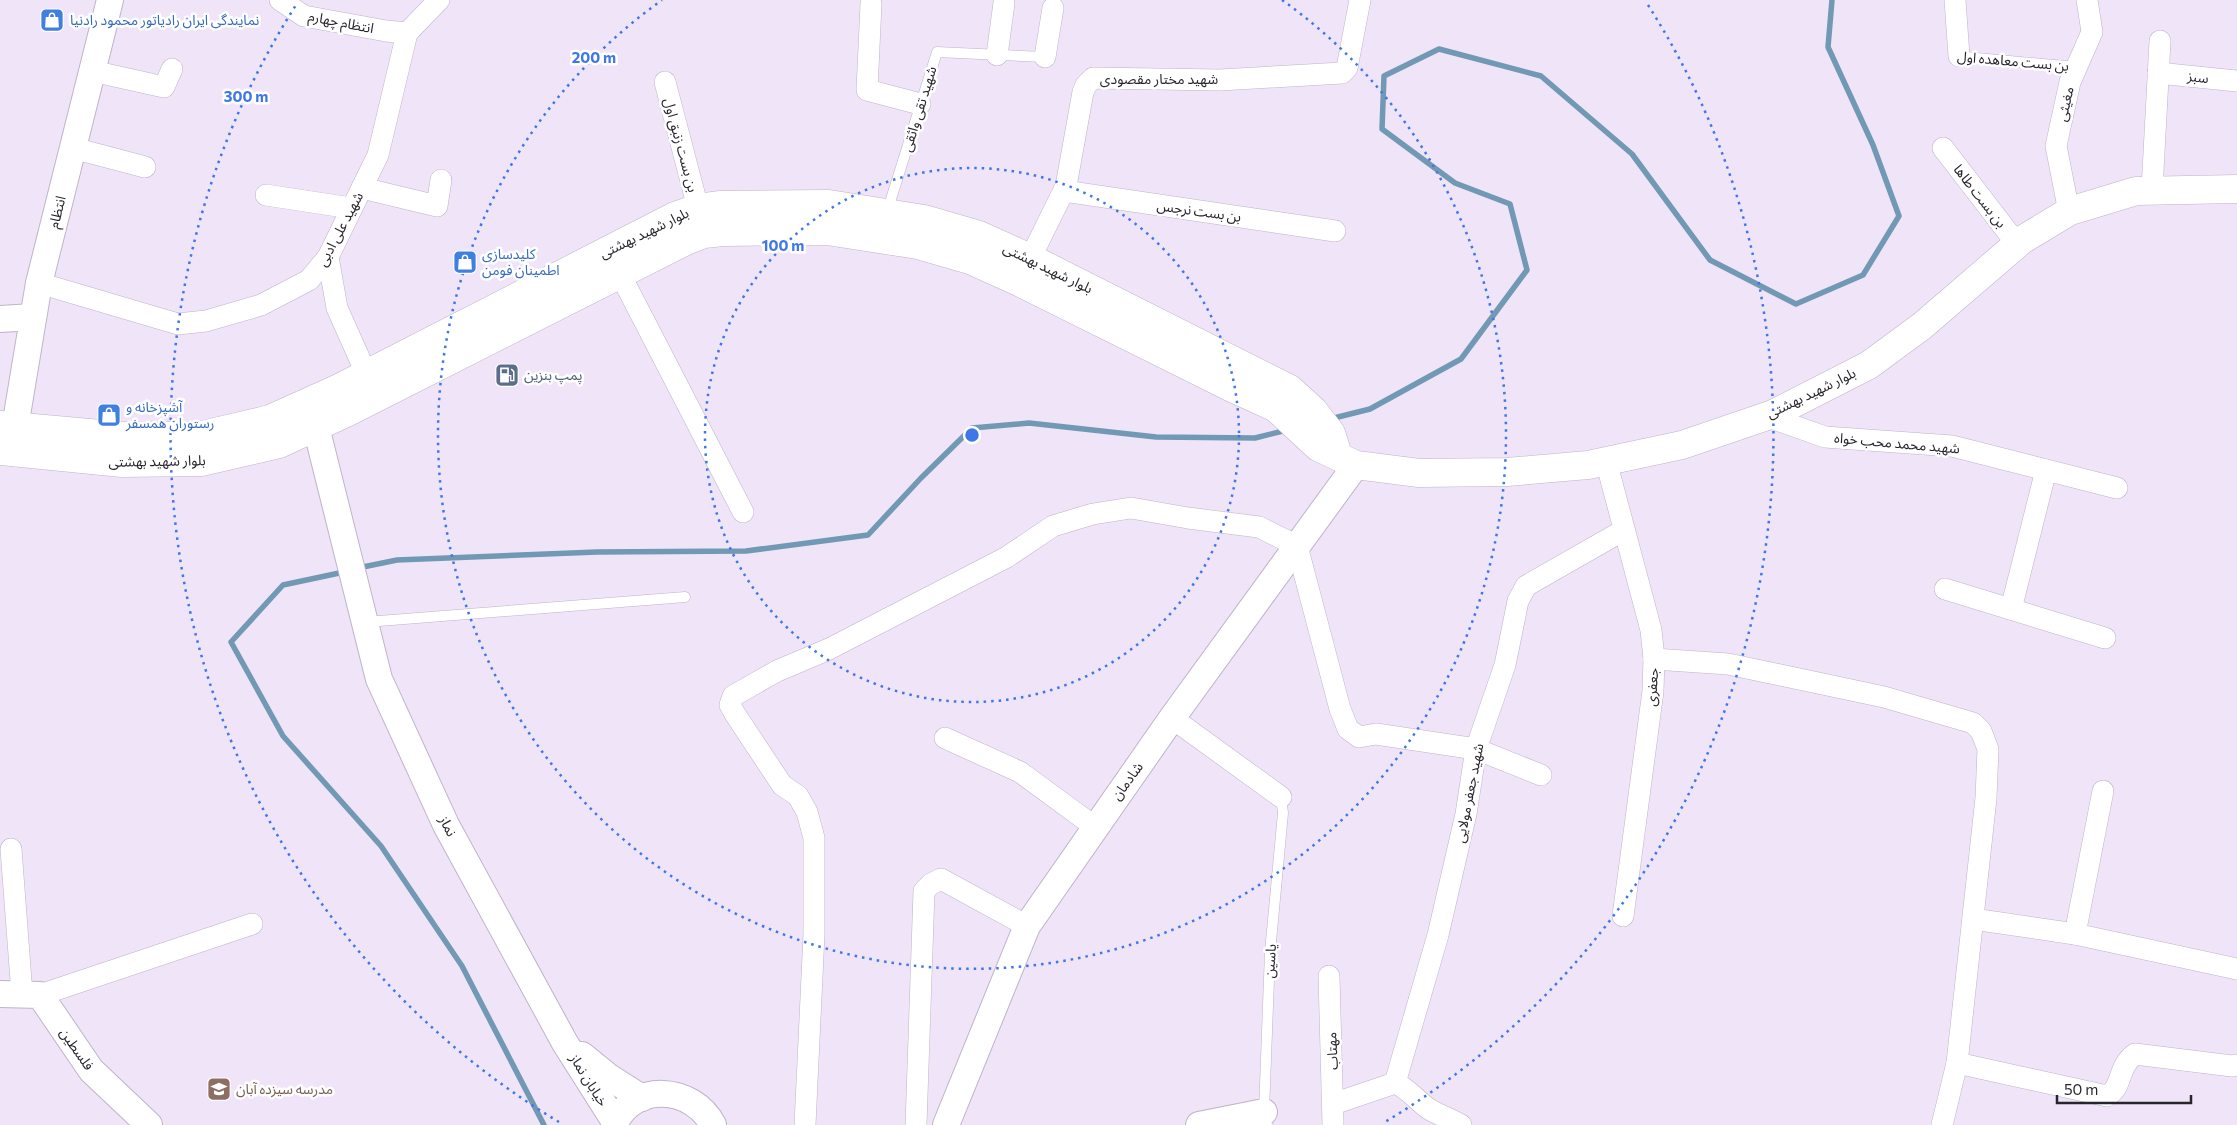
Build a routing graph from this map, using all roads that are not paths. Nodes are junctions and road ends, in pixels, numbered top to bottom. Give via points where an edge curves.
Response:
1 (110, 0) edge
2 (280, 0) edge
3 (439, 0) edge
4 (1360, 0) edge
5 (1955, 0) edge
6 (2087, 0) edge
7 (1004, 3) dead end
8 (871, 4) dead end
9 (1053, 8) dead end
10 (407, 33) junction
11 (2160, 42) dead end
12 (998, 55) junction
13 (1954, 56) joint
14 (1045, 57) joint
15 (2076, 67) junction
16 (172, 69) dead end
17 (92, 70) junction
18 (2158, 73) junction
19 (2237, 81) edge
20 (664, 82) dead end
21 (920, 104) junction
22 (73, 148) junction
23 (1942, 148) dead end
24 (145, 167) dead end
25 (441, 180) dead end
26 (362, 188) junction
27 (2237, 188) edge
28 (2152, 190) junction
29 (1064, 191) junction
30 (266, 195) dead end
31 (352, 208) junction
32 (698, 208) junction
33 (2069, 212) junction
34 (886, 213) junction
35 (1335, 231) dead end
36 (2017, 244) junction
37 (328, 257) junction
38 (1024, 270) junction
39 (620, 274) junction
40 (39, 283) junction
41 (508, 302) junction
42 (34, 317) junction
43 (0, 319) edge
44 (520, 325) junction
45 (366, 374) junction
46 (1766, 416) junction
47 (8, 426) edge
48 (316, 427) junction
49 (1336, 450) junction
50 (0, 451) edge
51 (1606, 461) junction
52 (2046, 470) junction
53 (2117, 488) dead end
54 (743, 512) dead end
55 (1624, 530) junction
56 (1297, 546) junction
57 (1945, 589) dead end
58 (685, 597) dead end
59 (2011, 609) junction
60 (366, 622) junction
61 (2106, 638) dead end
62 (1654, 660) junction
63 (1172, 718) junction
64 (945, 738) dead end
65 (1476, 749) junction
66 (1541, 775) dead end
67 (2103, 791) dead end
68 (1281, 797) joint
69 (1095, 826) junction
70 (11, 849) dead end
71 (1623, 916) dead end
72 (1973, 919) junction
73 (252, 924) dead end
74 (1027, 926) junction
75 (2075, 934) junction
76 (2237, 970) edge
77 (1329, 976) dead end
78 (21, 994) edge
79 (565, 1042) junction
80 (1958, 1064) junction
81 (2237, 1065) edge
82 (1395, 1083) junction
83 (642, 1098) junction
84 (1333, 1104) junction
85 (1265, 1118) edge
86 (615, 1124) edge
87 (149, 1125) edge
88 (713, 1125) edge
89 (805, 1125) edge
90 (916, 1125) edge
91 (946, 1125) edge
92 (1199, 1125) edge
93 (1333, 1125) edge
94 (1461, 1125) edge
95 (1942, 1125) edge

1 - 17 street, انتظام
2 - 10 street, انتظام چهارم via 304,16
3 - 10 street
4 - 29 street, شهید مختار مقصودی via 1347,68 1342,73 1220,80 1093,78 1083,92
5 - 13 street
6 - 15 street, مغیثی via 2092,32
7 - 12 street
8 - 21 street via 867,90
9 - 14 street
10 - 26 street, شهید علی ادبی via 378,156
11 - 18 street
12 - 14 lane, شهید تقی واثقی
12 - 21 lane, شهید تقی واثقی via 937,52
13 - 15 lane, بن بست معاهده اول
15 - 33 street, مغیثی via 2056,146
16 - 17 street via 164,87
17 - 22 street, انتظام
18 - 19 street, سبز
18 - 28 street
20 - 32 street, بن بست زنبق اول
21 - 34 lane, شهید تقی واثقی
22 - 24 street
22 - 40 street, انتظام
23 - 36 street, بن بست طاها
25 - 26 street via 438,206
26 - 31 street, شهید علی ادبی
27 - 28 main road, بلوار شهید بهشتی
28 - 33 main road, بلوار شهید بهشتی via 2136,191
29 - 35 street, بن بست نرجس
29 - 38 street, شهید مختار مقصودی
30 - 31 street
31 - 37 street, شهید علی ادبی
32 - 34 main road, بلوار شهید بهشتی via 829,204
32 - 41 main road, بلوار شهید بهشتی via 676,216
33 - 36 main road, بلوار شهید بهشتی
34 - 38 main road, بلوار شهید بهشتی via 924,219 979,235
36 - 46 main road, بلوار شهید بهشتی via 1922,326 1869,365
37 - 40 street, شهید علی ادبی via 310,280 260,305 206,321 178,324
37 - 45 street via 337,308
38 - 39 main road, بلوار شهید بهشتی via 970,260 918,245 827,231 723,232 686,240
38 - 49 main road, بلوار شهید بهشتی via 1230,388 1283,398
39 - 44 main road, بلوار شهید بهشتی
39 - 54 street
40 - 42 street, انتظام
41 - 44 main road
41 - 45 main road, بلوار شهید بهشتی
42 - 43 street
42 - 47 street, انتظام
44 - 48 main road, بلوار شهید بهشتی
45 - 47 main road, بلوار شهید بهشتی via 270,419 198,436 123,436
46 - 51 main road, بلوار شهید بهشتی via 1682,445
46 - 52 street, شهید محمد محب خواه via 1825,436 1952,446
48 - 50 main road, بلوار شهید بهشتی via 279,444 201,462 122,463
48 - 60 street, نماز
49 - 51 main road, بلوار شهید بهشتی via 1420,473 1507,472
49 - 56 street, شادمان
51 - 55 street, جعفری
52 - 53 street, شهید محمد محب خواه
52 - 59 street
55 - 62 street, جعفری via 1651,630
55 - 65 street, شهید جعفر مولایی via 1526,586 1518,600 1504,665
56 - 63 street, شادمان
56 - 65 street via 1348,729 1359,737 1376,734
56 - 89 street via 1259,527 1131,508 1093,514 1054,526 1007,557 733,696 730,704 735,714 782,785 798,796 807,812 814,838 814,934
57 - 59 street
58 - 60 lane
59 - 61 street
60 - 79 street, نماز via 379,679 446,825
62 - 71 street, جعفری via 1653,692
62 - 72 street via 1728,664 1884,697 1973,723 1981,731 1988,748
63 - 68 street
63 - 69 street, شادمان
64 - 69 street via 1020,772
65 - 66 street
65 - 82 street, شهید جعفر مولایی via 1466,814 1438,935
67 - 75 street
68 - 85 lane, یاسین via 1283,814 1270,952
69 - 74 street, شادمان
70 - 78 street
72 - 75 street
72 - 80 street
73 - 78 street
74 - 90 street via 941,880 930,884 924,891
74 - 91 street, شادمان
75 - 76 street
77 - 84 street, مهتاب
78 - 87 street, فلسطین via 91,1070
79 - 83 street, خیابان نماز
79 - 86 street, خیابان نماز
80 - 81 street via 2107,1096 2115,1090 2125,1062 2135,1054
80 - 95 street
82 - 84 street
82 - 94 street via 1430,1110
83 - 86 street via 627,1108
83 - 88 street via 660,1093 679,1095 695,1103
84 - 93 street, مهتاب
85 - 92 street

